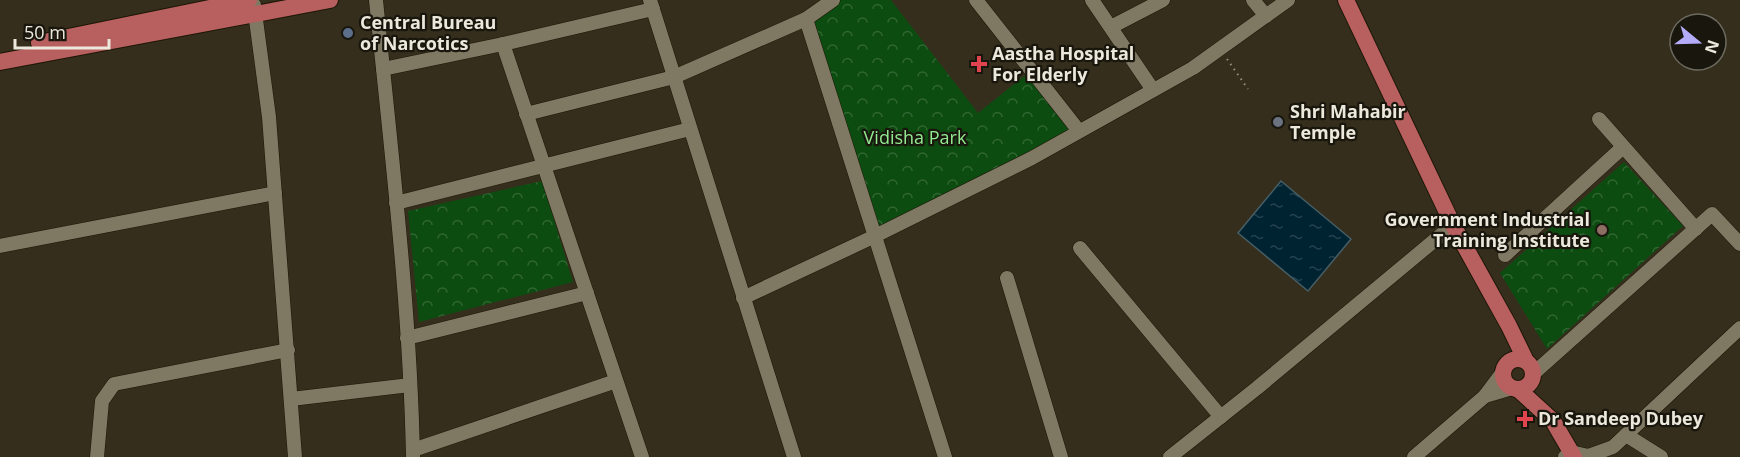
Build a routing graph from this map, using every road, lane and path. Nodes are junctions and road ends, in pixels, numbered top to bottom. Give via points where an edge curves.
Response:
1 (330, 0) edge
2 (376, 0) edge
3 (833, 0) edge
4 (976, 0) edge
5 (1092, 0) edge
6 (1163, 0) edge
7 (1253, 0) edge
8 (1288, 0) edge
9 (1346, 0) edge
10 (652, 4) edge
11 (253, 5) edge
12 (1266, 16) junction
13 (806, 18) junction
14 (1110, 27) junction
15 (503, 44) junction
16 (1220, 49) junction
17 (0, 50) edge
18 (0, 62) edge
19 (383, 69) junction
20 (674, 77) junction
21 (1248, 89) dead end
22 (1153, 90) junction
23 (526, 114) junction
24 (1599, 119) dead end
25 (690, 129) junction
26 (1079, 131) junction
27 (1623, 147) junction
28 (544, 166) junction
29 (275, 193) junction
30 (396, 202) junction
31 (1453, 225) junction
32 (1696, 229) junction
33 (875, 236) junction
34 (1740, 244) edge
35 (0, 246) edge
36 (1080, 248) dead end
37 (1505, 255) dead end
38 (1007, 278) dead end
39 (587, 293) junction
40 (743, 298) junction
41 (1740, 328) edge
42 (407, 339) junction
43 (288, 350) junction
44 (1521, 369) junction
45 (616, 381) junction
46 (410, 385) junction
47 (1515, 389) junction
48 (1485, 396) junction
49 (291, 399) junction
50 (1221, 417) junction
51 (1553, 421) junction
52 (1626, 435) junction
53 (413, 454) edge
54 (1570, 455) edge
55 (97, 457) edge
56 (296, 457) edge
57 (642, 457) edge
58 (794, 457) edge
59 (945, 457) edge
60 (1061, 457) edge
61 (1170, 457) edge
62 (1414, 457) edge
63 (1661, 457) edge

1 - 11 main road
2 - 19 street
3 - 13 street
4 - 26 street
5 - 14 street
6 - 14 street
7 - 12 street
8 - 12 street
9 - 31 main road
10 - 15 street
10 - 20 street
11 - 17 main road
11 - 18 main road
11 - 29 street
12 - 16 street
13 - 20 street
13 - 33 street
14 - 22 street
15 - 19 street
15 - 23 street
16 - 21 path
16 - 22 street
19 - 30 street
20 - 23 street
20 - 25 street
22 - 26 street
23 - 28 street
24 - 27 street
25 - 28 street
25 - 40 street
26 - 33 street
27 - 32 street
27 - 37 street
28 - 30 street
28 - 39 street
29 - 35 street
29 - 43 street
30 - 42 street
31 - 44 main road via 1509,326
31 - 50 street
32 - 34 street via 1712,214
32 - 44 street
33 - 40 street
33 - 59 street
36 - 50 street
38 - 60 street
39 - 42 street
39 - 45 street
40 - 58 street
41 - 52 street
42 - 46 street
43 - 49 street
43 - 55 street via 114,384 102,401
44 - 47 main road via 1528,387
44 - 47 main road via 1505,382
44 - 48 street
44 - 51 main road
45 - 53 street
45 - 57 street
46 - 49 street
46 - 53 street
47 - 48 street
47 - 51 main road
48 - 62 street
49 - 56 street
50 - 61 street
51 - 54 main road
52 - 54 street via 1613,447 1587,456
52 - 63 street

